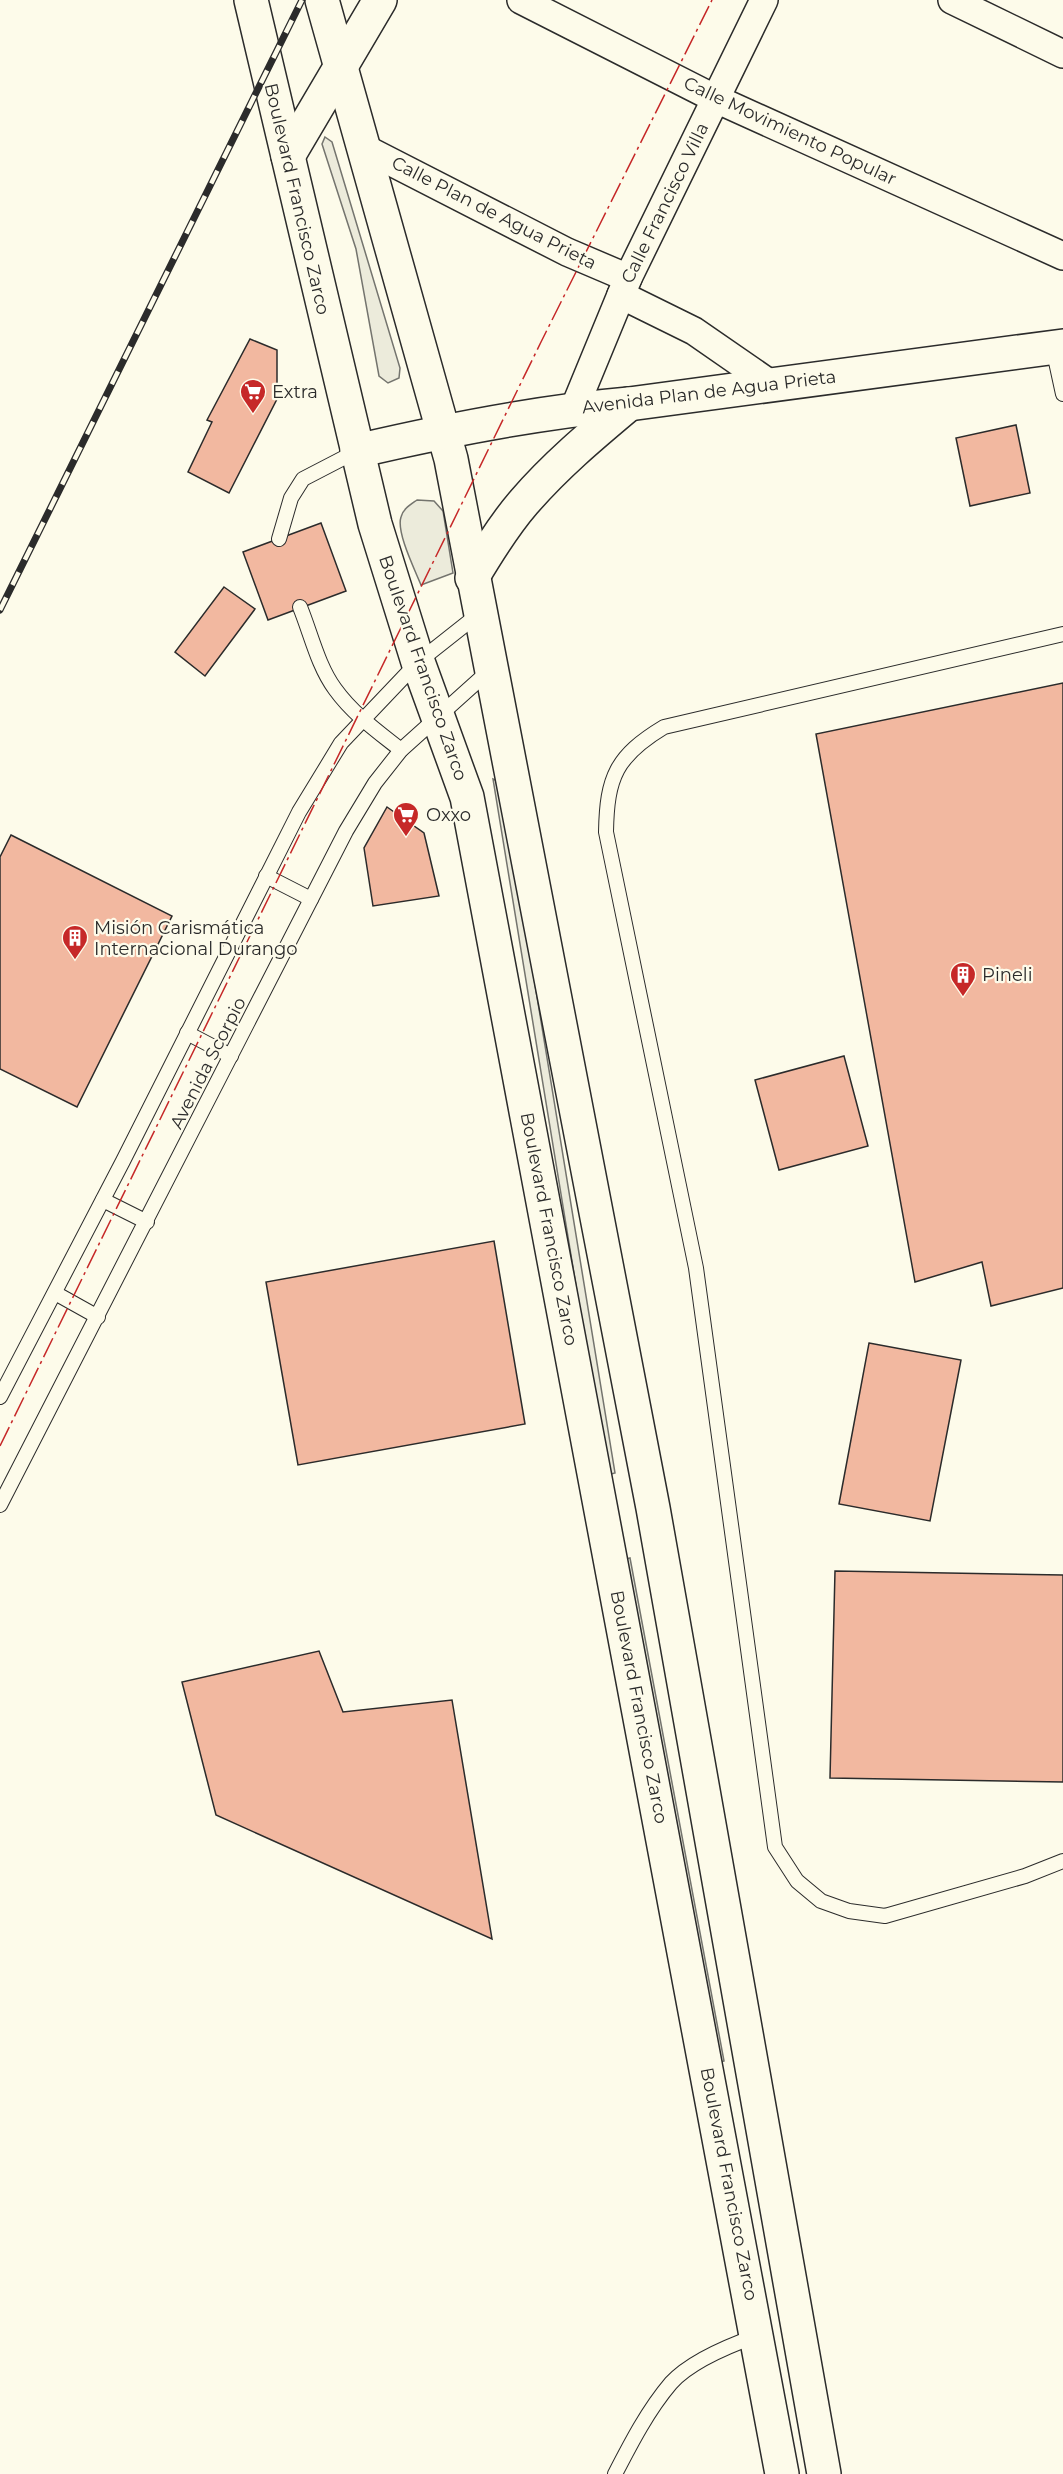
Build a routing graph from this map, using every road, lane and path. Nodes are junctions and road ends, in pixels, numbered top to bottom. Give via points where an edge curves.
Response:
1 (322, 0) edge
2 (380, 0) edge
3 (521, 0) edge
4 (764, 0) edge
5 (952, 0) edge
6 (254, 2) edge
7 (1063, 54) edge
8 (342, 67) junction
9 (716, 99) junction
10 (362, 147) junction
11 (288, 156) junction
12 (1063, 256) edge
13 (624, 287) junction
14 (1058, 347) edge
15 (772, 385) junction
16 (1063, 394) edge
17 (629, 404) junction
18 (574, 409) junction
19 (442, 431) junction
20 (357, 451) junction
21 (279, 539) dead end
22 (472, 578) junction
23 (300, 607) dead end
24 (480, 613) junction
25 (1063, 634) edge
26 (418, 662) junction
27 (492, 669) junction
28 (437, 716) junction
29 (361, 719) junction
30 (400, 750) junction
31 (266, 876) junction
32 (311, 899) junction
33 (188, 1033) junction
34 (231, 1056) junction
35 (103, 1200) junction
36 (147, 1222) junction
37 (55, 1293) junction
38 (98, 1317) junction
39 (0, 1397) edge
40 (0, 1505) edge
41 (653, 1508) junction
42 (604, 1520) junction
43 (1063, 1862) edge
44 (790, 2276) junction
45 (748, 2288) junction
46 (758, 2336) junction
47 (824, 2471) edge
48 (615, 2474) edge
49 (782, 2474) edge
50 (788, 2474) edge

1 - 8 main road
2 - 8 main road
3 - 9 street, Calle Movimiento Popular
4 - 9 street, Calle Francisco Villa
5 - 7 street
6 - 11 main road, Boulevard Francisco Zarco
8 - 10 main road
8 - 11 main road
9 - 12 street, Calle Movimiento Popular
9 - 13 street, Calle Francisco Villa
10 - 13 street, Calle Plan de Agua Prieta via 567,252
10 - 19 main road
11 - 20 main road, Boulevard Francisco Zarco
13 - 15 street, Calle Plan de Agua Prieta
13 - 18 street, Calle Francisco Villa
14 - 15 main road, Avenida Plan de Agua Prieta
14 - 16 lane
15 - 17 main road, Avenida Plan de Agua Prieta
17 - 18 main road, Avenida Plan de Agua Prieta
17 - 22 main road via 560,464 525,502 496,538
18 - 19 main road, Avenida Plan de Agua Prieta
19 - 20 main road, Avenida Plan de Agua Prieta
19 - 22 main road via 451,459
20 - 21 lane via 303,479 291,498
20 - 26 main road, Boulevard Francisco Zarco
22 - 24 main road
23 - 29 lane via 334,688
24 - 26 lane, Avenida Scorpio
24 - 27 main road
25 - 43 lane via 663,727 637,743 615,772 607,804 606,832 696,1268 775,1847 797,1881 821,1901 849,1911 885,1916
26 - 28 main road, Boulevard Francisco Zarco
26 - 29 lane, Avenida Scorpio
27 - 28 lane, Avenida Scorpio
27 - 41 main road
28 - 30 lane, Avenida Scorpio
28 - 42 main road, Boulevard Francisco Zarco via 467,797
29 - 30 lane
29 - 31 lane, Avenida Scorpio via 341,743 298,812
30 - 32 lane, Avenida Scorpio via 346,831
31 - 32 lane
31 - 33 lane, Avenida Scorpio
32 - 34 lane, Avenida Scorpio
33 - 34 lane
33 - 35 lane, Avenida Scorpio
34 - 36 lane, Avenida Scorpio
35 - 36 lane
35 - 37 lane, Avenida Scorpio
36 - 38 lane, Avenida Scorpio
37 - 38 lane
37 - 39 lane, Avenida Scorpio
38 - 40 lane, Avenida Scorpio
41 - 42 main road
41 - 44 main road
42 - 45 main road, Boulevard Francisco Zarco
44 - 45 main road
44 - 47 main road
45 - 46 main road, Boulevard Francisco Zarco
46 - 48 lane via 723,2348 672,2382 636,2433
46 - 49 main road, Boulevard Francisco Zarco
47 - 50 main road

